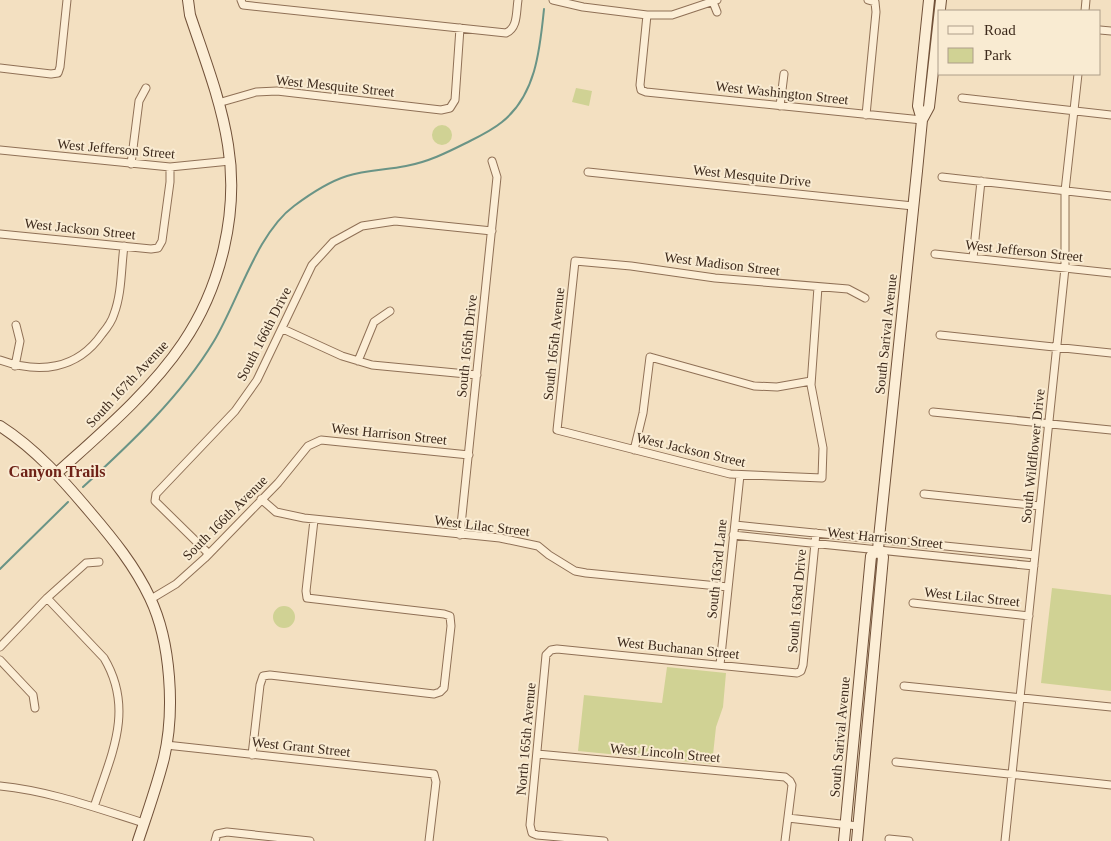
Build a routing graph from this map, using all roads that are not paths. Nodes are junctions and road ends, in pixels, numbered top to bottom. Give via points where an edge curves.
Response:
1 (67, 0) edge
2 (188, 0) edge
3 (518, 0) edge
4 (553, 0) edge
5 (929, 0) edge
6 (715, 1) edge
7 (871, 1) edge
8 (242, 2) edge
9 (583, 3) edge
10 (716, 12) dead end
11 (647, 15) junction
12 (938, 27) edge
13 (460, 28) junction
14 (0, 68) edge
15 (784, 74) dead end
16 (1078, 75) edge
17 (146, 88) dead end
18 (962, 98) dead end
19 (218, 102) junction
20 (780, 106) junction
21 (1074, 111) junction
22 (866, 114) junction
23 (1111, 115) edge
24 (922, 120) junction
25 (0, 150) edge
26 (492, 160) dead end
27 (230, 161) junction
28 (131, 164) junction
29 (170, 168) junction
30 (588, 172) dead end
31 (942, 177) dead end
32 (981, 182) junction
33 (1065, 191) junction
34 (1111, 196) edge
35 (913, 206) junction
36 (492, 231) junction
37 (0, 234) edge
38 (124, 246) junction
39 (935, 254) dead end
40 (973, 258) junction
41 (575, 261) joint
42 (1064, 268) junction
43 (1111, 273) edge
44 (818, 287) junction
45 (865, 298) dead end
46 (390, 310) dead end
47 (16, 325) dead end
48 (283, 328) junction
49 (940, 335) dead end
50 (1057, 347) junction
51 (1111, 353) edge
52 (0, 360) edge
53 (358, 361) junction
54 (15, 366) junction
55 (477, 375) junction
56 (811, 381) junction
57 (932, 412) dead end
58 (1048, 424) junction
59 (0, 426) edge
60 (557, 430) joint
61 (1111, 430) edge
62 (308, 446) joint
63 (634, 450) junction
64 (469, 455) junction
65 (57, 473) junction
66 (740, 475) junction
67 (924, 494) dead end
68 (261, 499) junction
69 (1040, 506) junction
70 (314, 520) junction
71 (735, 525) junction
72 (816, 533) junction
73 (460, 535) junction
74 (734, 535) junction
75 (879, 538) junction
76 (815, 544) junction
77 (878, 550) junction
78 (209, 554) junction
79 (1035, 554) junction
80 (99, 562) dead end
81 (1034, 566) junction
82 (728, 587) junction
83 (47, 598) junction
84 (151, 599) junction
85 (913, 603) dead end
86 (1029, 616) junction
87 (0, 647) edge
88 (551, 650) joint
89 (0, 660) edge
90 (720, 665) junction
91 (801, 671) joint
92 (904, 686) dead end
93 (1020, 698) junction
94 (1111, 707) edge
95 (35, 708) dead end
96 (166, 745) junction
97 (537, 754) junction
98 (252, 755) junction
99 (896, 762) dead end
100 (1012, 774) junction
101 (1111, 785) edge
102 (0, 786) edge
103 (94, 807) junction
104 (788, 818) junction
105 (144, 823) junction
106 (846, 825) junction
107 (858, 826) junction
108 (216, 838) edge
109 (889, 839) dead end
110 (138, 841) edge
111 (310, 841) edge
112 (429, 841) edge
113 (604, 841) edge
114 (785, 841) edge
115 (844, 841) edge
116 (857, 841) edge
117 (909, 841) edge
118 (1005, 841) edge

1 - 14 street via 58,73
2 - 19 main road, South 167th Avenue
3 - 13 street via 512,31
4 - 9 street
5 - 24 main road, South Sarival Avenue via 918,106
6 - 10 street
6 - 11 street via 672,15
7 - 22 street via 876,12
8 - 13 street
9 - 11 street
11 - 20 street, West Washington Street via 641,90
12 - 24 main road, South Sarival Avenue via 929,108
13 - 19 street, West Mesquite Street via 455,100 450,108 442,110 277,91 256,92
15 - 20 street
16 - 21 street, South Wildflower Drive
17 - 28 street via 139,101
18 - 21 street
19 - 27 main road, South 167th Avenue
20 - 22 street, West Washington Street
21 - 23 street
21 - 33 street, South Wildflower Drive
22 - 24 street, West Washington Street
24 - 35 main road, South Sarival Avenue
25 - 28 street, West Jefferson Street
26 - 36 street, South 165th Drive via 497,177
27 - 29 street, West Jefferson Street
27 - 65 main road, South 167th Avenue via 232,188 222,255 208,298 184,342 135,400
28 - 29 street, West Jefferson Street
29 - 38 street, West Jackson Street via 162,241 158,248
30 - 35 street, West Mesquite Drive
31 - 32 street
32 - 33 street
32 - 40 street
33 - 34 street
33 - 42 street, South Wildflower Drive
35 - 75 main road, South Sarival Avenue
36 - 48 street, South 166th Drive via 395,221 362,226 333,242 312,265
36 - 55 street, South 165th Drive
37 - 38 street, West Jackson Street
38 - 54 street via 113,318 89,349 62,365
39 - 40 street, West Jefferson Street
40 - 42 street, West Jefferson Street
41 - 44 street, West Madison Street
41 - 60 street, South 165th Avenue
42 - 43 street, West Jefferson Street
42 - 50 street, South Wildflower Drive
44 - 45 street, West Madison Street via 848,289
44 - 56 street
46 - 53 street via 374,322
47 - 54 street via 20,341
48 - 53 street
48 - 78 street, South 166th Drive via 257,380 235,411 156,494 155,501
49 - 50 street
50 - 51 street
50 - 58 street, South Wildflower Drive
52 - 54 street
53 - 55 street
55 - 64 street, South 165th Drive
56 - 63 street via 777,387 754,386 650,357 643,413
56 - 66 street, West Jackson Street via 823,448 822,478
57 - 58 street
58 - 61 street
58 - 69 street, South Wildflower Drive
59 - 65 main road
60 - 63 street, West Jackson Street
62 - 64 street, West Harrison Street via 321,440
62 - 68 street, South 166th Avenue
63 - 66 street, West Jackson Street
64 - 73 street, South 165th Drive
65 - 84 main road via 119,547
66 - 71 street, South 163rd Lane
67 - 69 street
68 - 70 street, West Lilac Street via 276,512
68 - 78 street, South 166th Avenue
69 - 79 street, South Wildflower Drive
70 - 73 street, West Lilac Street
70 - 98 street via 307,598 450,616 444,688 434,694 263,676
71 - 72 street, West Harrison Street
71 - 74 street, South 163rd Lane
72 - 75 street, West Harrison Street
72 - 76 street, South 163rd Drive
73 - 82 street, West Lilac Street via 500,538 538,546 575,571
74 - 76 street, West Harrison Street
74 - 82 street, South 163rd Lane
75 - 77 main road, South Sarival Avenue
75 - 79 street, West Harrison Street
76 - 77 street, West Harrison Street
76 - 91 street, South 163rd Drive
77 - 81 street, West Harrison Street
77 - 106 main road, South Sarival Avenue via 871,556
77 - 107 main road, South Sarival Avenue via 884,557
78 - 84 street, South 166th Avenue via 176,584
79 - 81 street, South Wildflower Drive
80 - 83 street via 86,563
81 - 86 street, South Wildflower Drive
82 - 90 street, South 163rd Lane
83 - 87 street
83 - 103 street via 104,658 117,684 118,732
84 - 96 main road via 168,665 170,704
85 - 86 street, West Lilac Street
86 - 93 street, South Wildflower Drive
88 - 90 street, West Buchanan Street
88 - 97 street, North 165th Avenue via 546,655
89 - 95 street via 33,695
90 - 91 street, West Buchanan Street
92 - 93 street
93 - 94 street
93 - 100 street, South Wildflower Drive
96 - 98 street, West Grant Street
96 - 105 main road
97 - 104 street, West Lincoln Street via 785,777 792,785
97 - 113 street, North 165th Avenue via 530,825 532,833
98 - 112 street, West Grant Street via 434,774 436,782
99 - 100 street
100 - 101 street
100 - 118 street, South Wildflower Drive
102 - 103 street via 63,797
103 - 105 street
104 - 106 street
104 - 114 street
105 - 110 main road
106 - 107 street
106 - 115 main road, South Sarival Avenue
107 - 116 main road, South Sarival Avenue
108 - 111 street via 226,832
109 - 117 street

